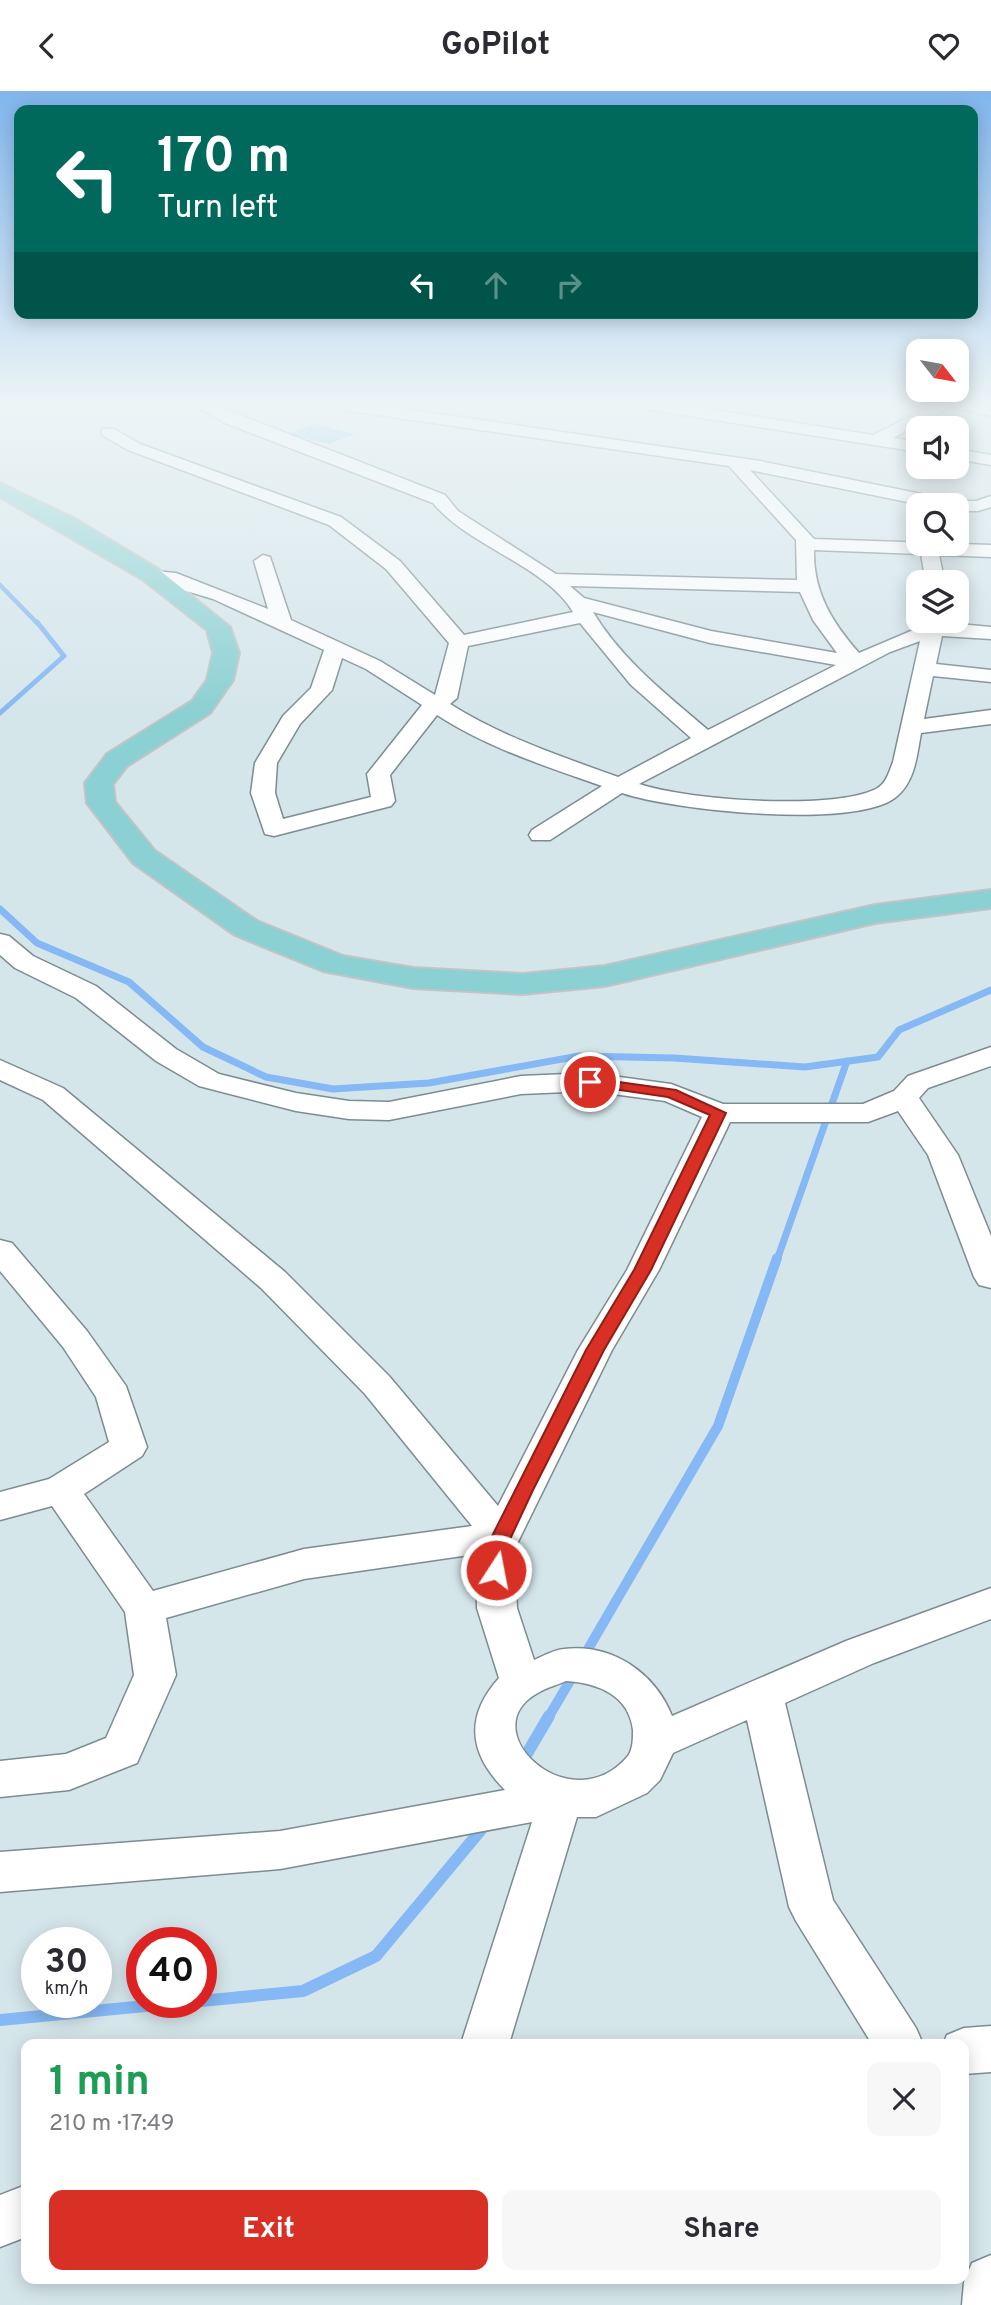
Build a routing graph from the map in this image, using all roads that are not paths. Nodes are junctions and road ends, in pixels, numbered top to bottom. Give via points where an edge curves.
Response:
1 (36, 508) edge
2 (301, 508) edge
3 (447, 508) edge
4 (778, 508) edge
5 (805, 544) junction
6 (906, 546) edge
7 (969, 549) edge
8 (991, 551) edge
9 (263, 561) dead end
10 (150, 574) junction
11 (551, 580) junction
12 (808, 586) junction
13 (581, 609) junction
14 (282, 624) junction
15 (969, 630) edge
16 (918, 633) edge
17 (933, 633) edge
18 (991, 633) edge
19 (459, 642) junction
20 (335, 647) junction
21 (856, 662) junction
22 (923, 669) junction
23 (991, 675) edge
24 (435, 703) junction
25 (991, 717) edge
26 (911, 730) junction
27 (706, 739) junction
28 (618, 786) junction
29 (541, 835) dead end
30 (991, 899) edge
31 (0, 942) edge
32 (991, 1056) edge
33 (0, 1069) edge
34 (904, 1097) junction
35 (719, 1113) junction
36 (0, 1251) edge
37 (991, 1277) edge
38 (61, 1490) junction
39 (0, 1507) edge
40 (502, 1536) junction
41 (991, 1603) edge
42 (144, 1609) junction
43 (520, 1681) junction
44 (762, 1693) junction
45 (655, 1742) junction
46 (0, 1779) edge
47 (561, 1798) junction
48 (0, 1873) edge
49 (487, 2039) edge
50 (896, 2039) edge
51 (991, 2049) edge
52 (969, 2051) edge
53 (21, 2213) edge
54 (0, 2221) edge
55 (991, 2282) edge
56 (989, 2305) edge

1 - 10 main road
2 - 19 street via 335,521 393,565
3 - 11 street
4 - 5 street
5 - 6 street
5 - 12 street via 803,569
7 - 8 street
9 - 14 street
10 - 14 street via 191,584
10 - 30 main road via 218,627 226,653 220,680 201,707 117,761 99,783 101,803 144,857 246,928 335,964 413,978 523,984 605,976 875,914
11 - 12 street
11 - 13 street
12 - 21 street via 817,616
13 - 19 street
13 - 21 street
13 - 27 street via 596,634 638,681
14 - 20 street
15 - 18 street
16 - 21 street
17 - 22 street
19 - 24 street via 446,698
20 - 24 street
20 - 24 street via 321,690 291,721 266,763 263,793 274,829 383,801 379,774
21 - 27 street
22 - 23 street
22 - 26 street
24 - 28 street via 469,726 525,752
25 - 26 street
26 - 28 street via 898,780 887,793 863,801 752,807 655,797
27 - 28 street
28 - 29 street
31 - 35 street via 24,962 86,992 166,1055 209,1080 296,1102 389,1111 521,1085 590,1082 671,1093
32 - 34 street via 918,1082
33 - 40 street via 53,1094 273,1280 377,1385
34 - 35 street via 868,1113
34 - 37 street via 943,1155
35 - 40 street via 643,1270 595,1350
36 - 38 street via 75,1339 113,1395 129,1447
38 - 39 street
38 - 42 street
40 - 42 street via 304,1564
40 - 43 street via 495,1550 497,1608
41 - 44 street
42 - 46 street via 155,1675 122,1750 69,1772
43 - 45 street via 540,1670 564,1665 611,1673 631,1685 646,1702 654,1721
43 - 47 street via 504,1697 495,1716 494,1738 500,1758 515,1776
44 - 45 street
44 - 50 street via 812,1907
45 - 47 street via 648,1762 634,1780 587,1798
47 - 48 street via 280,1850
47 - 49 street
51 - 52 street
53 - 54 street
55 - 56 street

